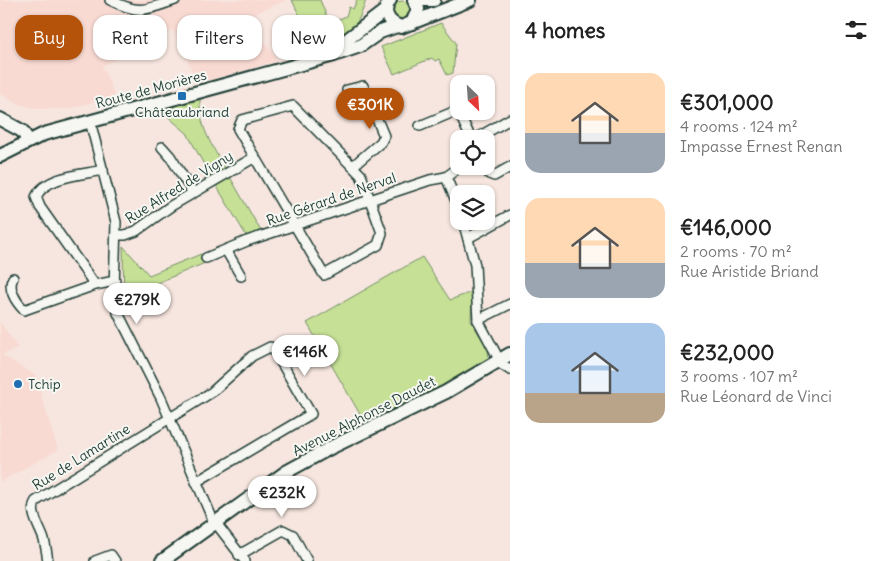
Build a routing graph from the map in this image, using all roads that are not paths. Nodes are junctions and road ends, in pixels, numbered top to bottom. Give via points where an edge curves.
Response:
1 (110, 0) edge
2 (175, 0) edge
3 (414, 0) edge
4 (434, 0) edge
5 (470, 0) edge
6 (387, 4) edge
7 (412, 23) junction
8 (396, 26) junction
9 (344, 43) edge
10 (344, 51) edge
11 (314, 60) edge
12 (347, 90) dead end
13 (0, 119) edge
14 (510, 119) edge
15 (90, 121) junction
16 (420, 126) dead end
17 (467, 130) edge
18 (491, 130) edge
19 (28, 140) junction
20 (162, 147) dead end
21 (0, 156) edge
22 (255, 157) junction
23 (353, 166) junction
24 (510, 167) edge
25 (103, 170) junction
26 (450, 174) edge
27 (492, 175) edge
28 (446, 177) junction
29 (450, 187) edge
30 (193, 193) junction
31 (370, 201) junction
32 (510, 215) edge
33 (296, 226) junction
34 (466, 230) edge
35 (116, 235) junction
36 (468, 238) junction
37 (226, 250) junction
38 (206, 258) dead end
39 (241, 276) dead end
40 (14, 278) dead end
41 (114, 281) junction
42 (95, 284) junction
43 (510, 304) edge
44 (478, 320) junction
45 (505, 357) edge
46 (510, 370) edge
47 (169, 418) junction
48 (196, 482) junction
49 (215, 523) junction
50 (242, 558) edge
51 (169, 559) edge
52 (48, 561) edge
53 (95, 561) edge
54 (115, 561) edge
55 (307, 561) edge

1 - 2 street via 143,11
3 - 4 main road
3 - 7 main road via 418,14
5 - 7 main road
6 - 8 main road via 389,20
6 - 9 main road, Route de Morières
7 - 8 main road, Route de Morières
8 - 10 main road, Route de Morières via 380,32 360,46
11 - 15 main road, Route de Morières
12 - 23 street via 364,86 384,136
13 - 19 main road via 22,131
14 - 18 street
15 - 19 main road, Route de Morières
15 - 25 street
16 - 17 street via 458,110
19 - 21 main road, Route de Morières
20 - 30 street
22 - 23 street via 238,129 242,120 293,106
22 - 30 street, Rue Alfred de Vigny
22 - 33 street
23 - 31 street
24 - 27 street
25 - 35 street via 114,209
25 - 42 street via 50,183 40,188 36,197
26 - 28 street
28 - 29 street
28 - 31 street, Rue Gérard de Nerval
30 - 35 street, Rue Alfred de Vigny via 136,231 126,236
31 - 33 street, Rue Gérard de Nerval
31 - 33 street via 382,233 378,245 324,275
32 - 36 street
33 - 37 street, Rue Gérard de Nerval
34 - 36 street
35 - 41 street
36 - 44 street via 475,265
37 - 38 street, Rue Gérard de Nerval
37 - 39 street
40 - 42 street via 12,290 24,310
41 - 42 street
41 - 47 street via 118,313
43 - 44 street
44 - 45 street
45 - 46 street
45 - 49 main road, Avenue Alphonse Daudet via 446,392 311,458 271,482
47 - 48 street
47 - 48 street, Rue de Lamartine via 212,392 245,361 270,347 276,350 310,410 309,417
47 - 52 street, Rue de Lamartine via 36,501 33,512 45,541
48 - 49 street
49 - 50 street
49 - 51 main road, Avenue Alphonse Daudet
50 - 55 street via 283,530 293,535
53 - 54 street via 111,556

